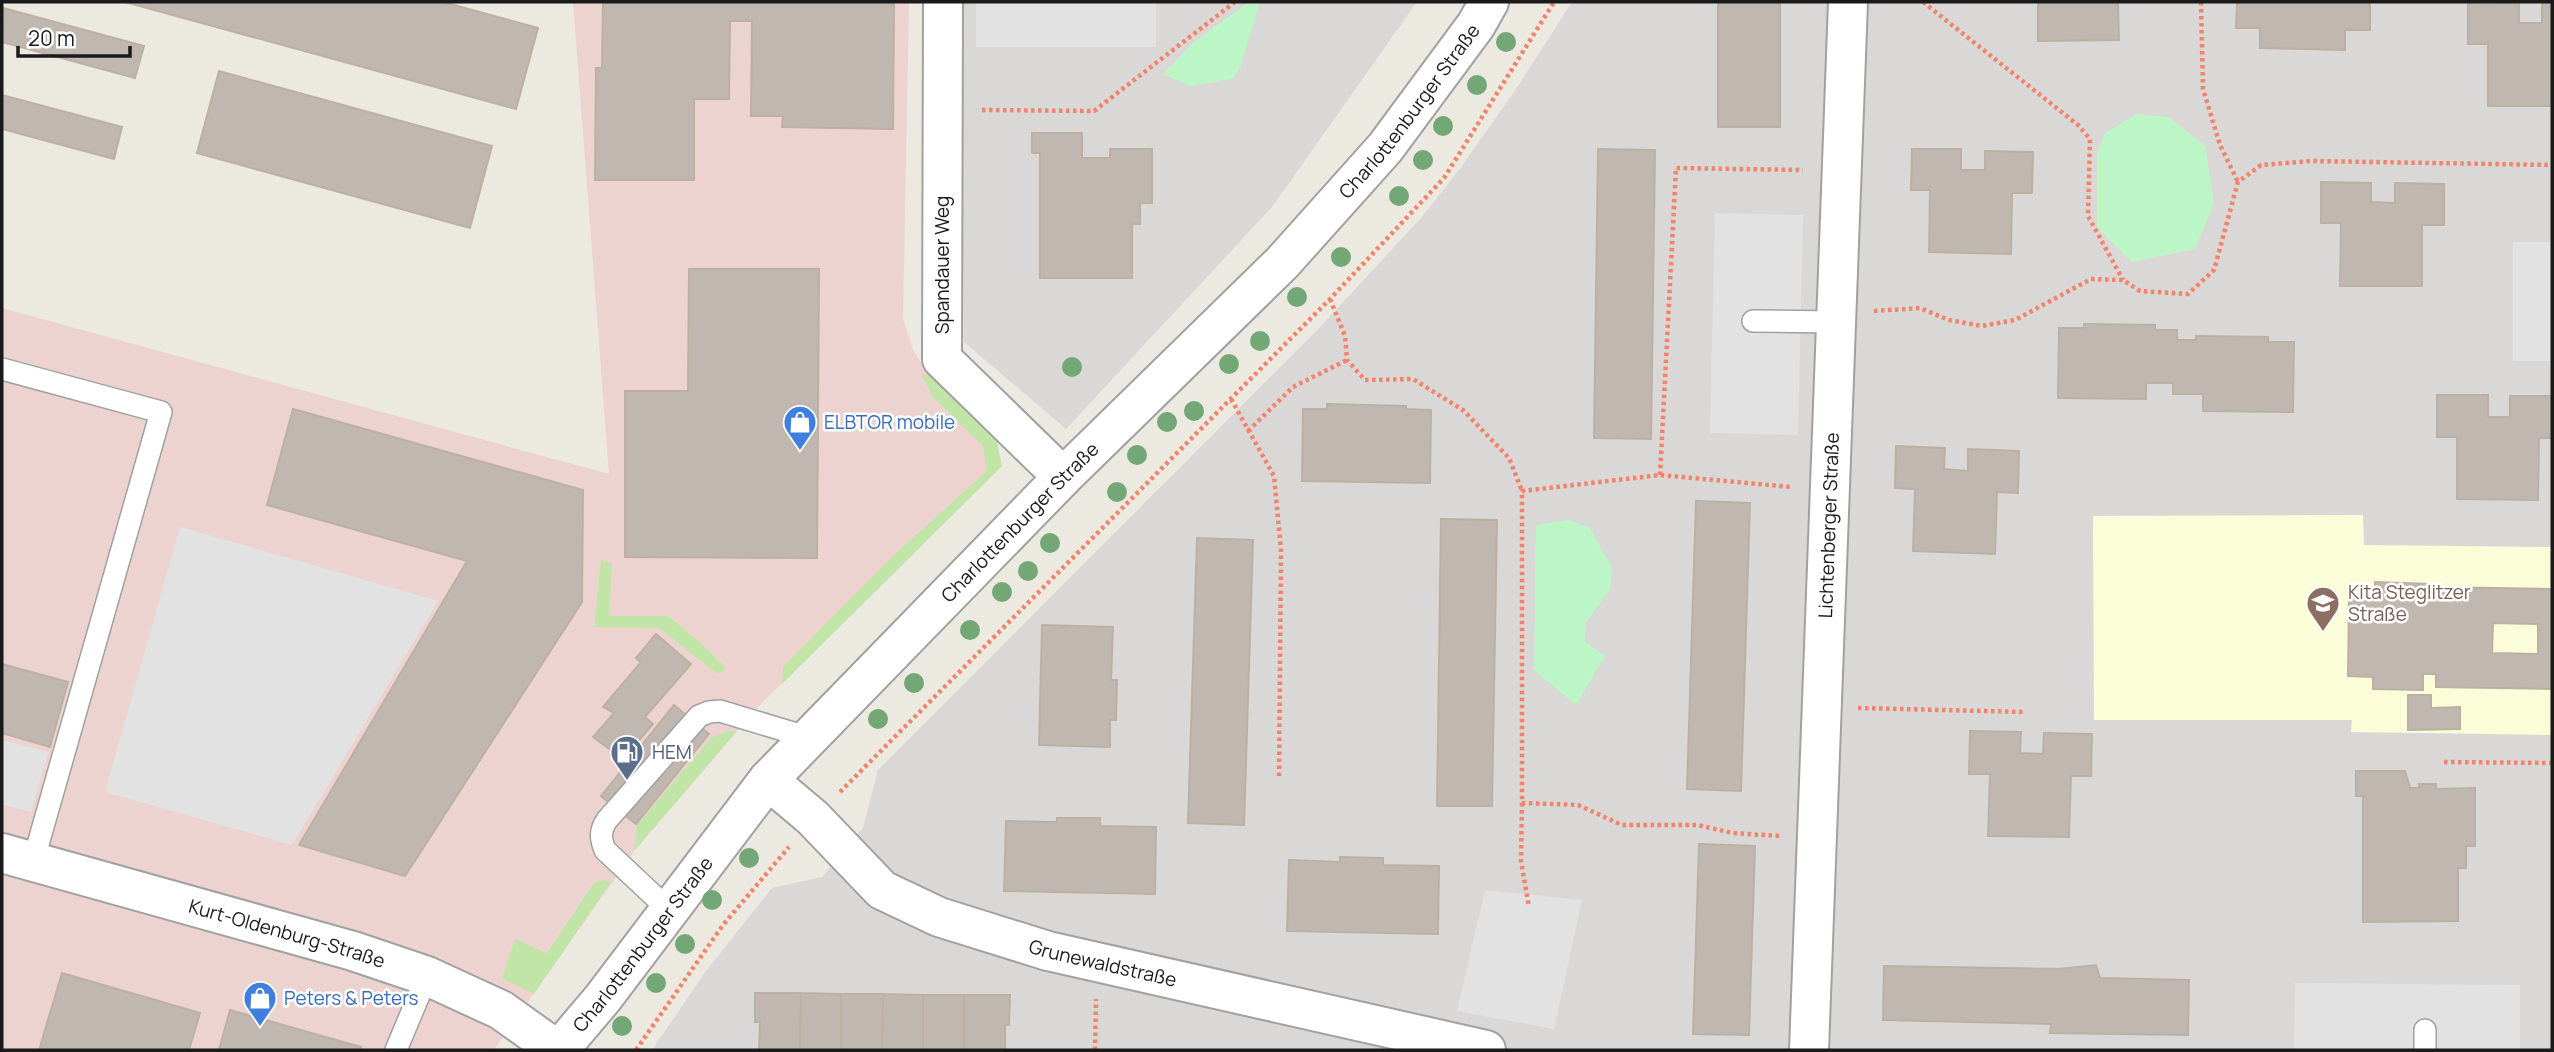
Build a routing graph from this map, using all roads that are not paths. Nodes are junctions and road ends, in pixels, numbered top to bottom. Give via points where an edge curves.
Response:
1 (943, 2) edge
2 (1489, 2) edge
3 (1849, 2) edge
4 (1753, 321) dead end
5 (1836, 322) junction
6 (2, 369) edge
7 (1063, 477) junction
8 (810, 738) junction
9 (768, 780) junction
10 (18, 857) edge
11 (669, 911) junction
12 (427, 976) junction
13 (396, 1050) edge
14 (558, 1050) edge
15 (1486, 1050) edge
16 (1809, 1050) edge

1 - 7 street, Spandauer Weg via 942,359
2 - 7 street, Charlottenburger Straße via 1385,148 1282,263
3 - 5 street, Lichtenberger Straße
4 - 5 lane
5 - 16 street, Lichtenberger Straße
6 - 10 lane via 161,412
7 - 8 street, Charlottenburger Straße
8 - 9 street, Charlottenburger Straße
8 - 11 lane via 731,713 698,716 607,820 601,829 605,850
9 - 11 street, Charlottenburger Straße
9 - 15 street, Grunewaldstraße via 814,818 882,890 939,917 1048,951
10 - 12 street, Kurt-Oldenburg-Straße
11 - 14 street, Charlottenburger Straße
12 - 13 lane
12 - 14 street, Kurt-Oldenburg-Straße via 501,1010

